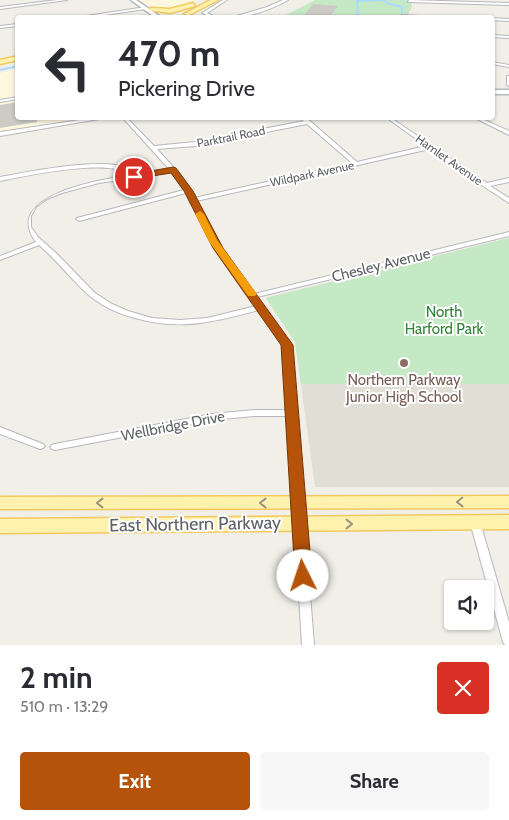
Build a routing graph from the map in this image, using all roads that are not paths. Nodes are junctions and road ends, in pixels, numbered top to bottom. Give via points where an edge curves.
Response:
1 (65, 0) edge
2 (133, 0) edge
3 (203, 0) edge
4 (215, 0) edge
5 (225, 0) edge
6 (286, 0) edge
7 (409, 1) dead end
8 (509, 4) edge
9 (194, 5) junction
10 (0, 8) edge
11 (148, 14) edge
12 (130, 15) edge
13 (169, 15) edge
14 (184, 15) edge
15 (210, 15) edge
16 (242, 15) edge
17 (495, 19) edge
18 (509, 20) edge
19 (15, 25) edge
20 (0, 27) edge
21 (495, 36) edge
22 (509, 37) edge
23 (15, 54) edge
24 (0, 57) edge
25 (15, 59) edge
26 (0, 62) edge
27 (495, 64) edge
28 (509, 66) edge
29 (509, 77) edge
30 (509, 85) edge
31 (495, 92) edge
32 (509, 92) edge
33 (15, 98) edge
34 (0, 101) edge
35 (87, 120) edge
36 (127, 120) edge
37 (306, 120) edge
38 (392, 120) edge
39 (481, 120) edge
40 (308, 122) junction
41 (509, 133) edge
42 (0, 134) edge
43 (430, 147) junction
44 (154, 148) junction
45 (356, 164) junction
46 (173, 170) junction
47 (134, 177) junction
48 (0, 179) edge
49 (509, 180) edge
50 (486, 185) junction
51 (188, 191) junction
52 (193, 200) junction
53 (509, 201) edge
54 (79, 219) dead end
55 (509, 234) edge
56 (40, 243) junction
57 (0, 258) edge
58 (253, 296) junction
59 (260, 307) junction
60 (293, 413) junction
61 (0, 430) edge
62 (40, 446) dead end
63 (54, 447) dead end
64 (299, 502) junction
65 (509, 502) edge
66 (0, 503) edge
67 (475, 522) junction
68 (509, 522) edge
69 (300, 523) junction
70 (0, 526) edge
71 (509, 642) edge
72 (308, 645) edge

1 - 10 street
2 - 11 street
3 - 9 main road
4 - 14 main road
5 - 15 street via 204,12
6 - 16 street
7 - 8 street
9 - 11 main road
9 - 13 main road
11 - 12 street
17 - 18 street
19 - 20 street
21 - 22 street
23 - 24 main road
25 - 26 main road
27 - 28 street
29 - 30 street
31 - 32 street
33 - 34 street
35 - 42 street
36 - 44 street
37 - 40 street
38 - 43 street, Hamlet Avenue
39 - 41 street
40 - 44 street, Parktrail Road via 195,144
40 - 45 street
43 - 45 street, Wildpark Avenue
43 - 50 street, Hamlet Avenue
44 - 46 street
45 - 52 street, Wildpark Avenue
46 - 47 street
46 - 51 street
47 - 48 street via 124,168 103,166 47,170
47 - 56 street via 63,191 39,202 27,220 32,235
49 - 50 street
50 - 53 street, Hamlet Avenue
51 - 52 street
51 - 54 street
52 - 58 street via 213,240
55 - 58 street, Chesley Avenue
56 - 57 street
56 - 59 street via 88,292 109,306 139,317 167,323 194,323
58 - 59 street
59 - 60 street via 289,350
60 - 63 street, Wellbridge Drive via 212,416
60 - 64 street
61 - 62 street
65 -> 64 main road, East Northern Parkway
64 -> 66 main road, East Northern Parkway
64 - 69 street
67 - 68 main road, East Northern Parkway
69 -> 67 main road, East Northern Parkway
67 - 71 street
69 - 70 main road, East Northern Parkway
69 - 72 street

